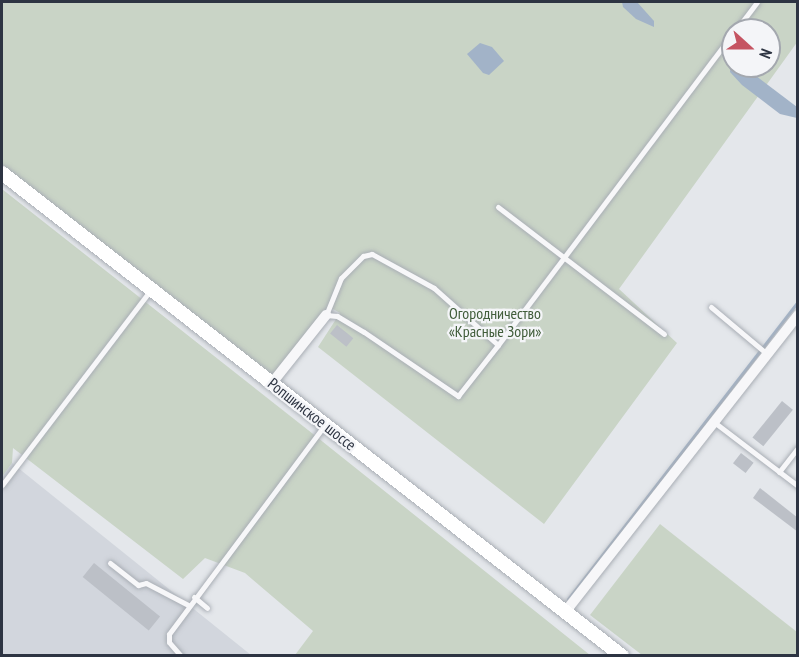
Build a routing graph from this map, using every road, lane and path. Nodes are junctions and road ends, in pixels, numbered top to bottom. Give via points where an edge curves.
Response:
1 (757, 2) edge
2 (745, 18) edge
3 (721, 49) edge
4 (2, 173) edge
5 (498, 207) dead end
6 (562, 259) junction
7 (151, 289) junction
8 (711, 308) dead end
9 (326, 315) junction
10 (798, 315) edge
11 (664, 334) dead end
12 (498, 345) junction
13 (767, 354) junction
14 (272, 383) junction
15 (714, 422) junction
16 (326, 424) junction
17 (798, 448) edge
18 (779, 472) junction
19 (2, 485) edge
20 (798, 486) edge
21 (110, 563) dead end
22 (194, 597) junction
23 (188, 605) junction
24 (207, 608) dead end
25 (566, 611) junction
26 (181, 656) edge
27 (622, 656) edge

1 - 2 lane
3 - 6 lane
4 - 7 main road, Ропшинское шоссе
5 - 6 lane
6 - 11 lane
6 - 12 lane
7 - 14 main road, Ропшинское шоссе
7 - 19 lane
8 - 13 lane
9 - 12 lane via 337,316 364,332 458,396
9 - 12 lane via 341,278 363,256 372,254 434,288
9 - 14 street
10 - 13 street
13 - 15 street
14 - 16 main road, Ропшинское шоссе
15 - 18 lane
15 - 25 street
16 - 22 lane
16 - 25 main road, Ропшинское шоссе
17 - 18 lane
18 - 20 lane
21 - 23 lane via 138,585 146,584
22 - 23 lane
22 - 24 lane
23 - 26 lane via 168,639
25 - 27 main road, Ропшинское шоссе

